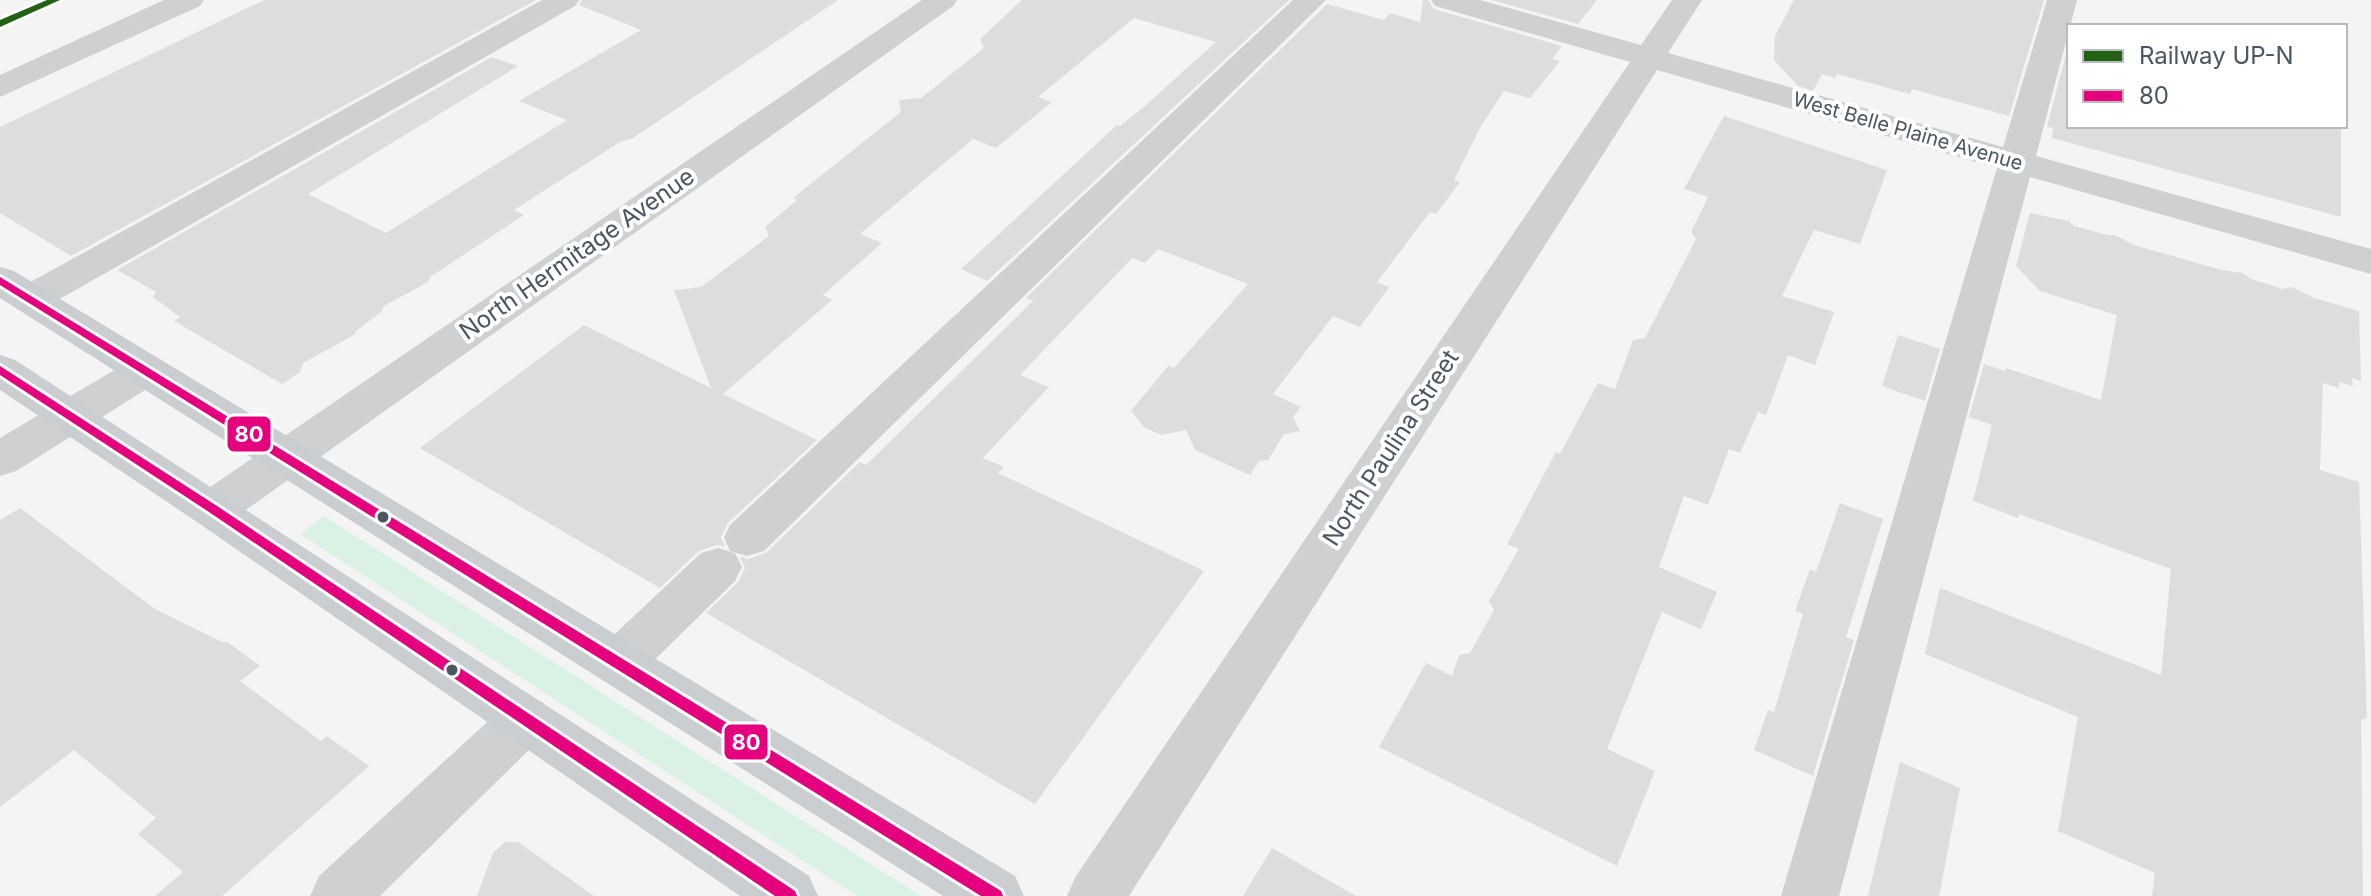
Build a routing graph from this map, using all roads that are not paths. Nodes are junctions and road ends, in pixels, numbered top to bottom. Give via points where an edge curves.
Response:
1 (189, 0) edge
2 (564, 0) edge
3 (942, 0) edge
4 (1311, 0) edge
5 (1446, 0) edge
6 (1687, 0) edge
7 (2062, 0) edge
8 (1649, 57) junction
9 (0, 87) edge
10 (2016, 161) junction
11 (2371, 262) edge
12 (15, 289) edge
13 (0, 370) edge
14 (146, 370) junction
15 (70, 416) junction
16 (287, 457) junction
17 (0, 459) edge
18 (213, 509) junction
19 (618, 663) junction
20 (526, 719) junction
21 (339, 896) edge
22 (789, 896) edge
23 (995, 896) edge
24 (1096, 896) edge
25 (1810, 896) edge

1 - 9 street
2 - 12 street
3 - 16 street, North Hermitage Avenue
4 - 19 street
5 - 8 street, West Belle Plaine Avenue
6 - 8 street, North Paulina Street
7 - 10 street
8 - 10 street, West Belle Plaine Avenue
8 - 24 street, North Paulina Street
10 - 11 street, West Belle Plaine Avenue
10 - 25 street
12 - 14 main road
13 - 15 main road
14 - 15 street
14 - 16 main road
15 - 17 street
15 - 18 main road
16 - 18 street, North Hermitage Avenue
16 - 19 main road
18 - 20 main road
19 - 23 main road
20 - 21 street
20 - 22 main road

